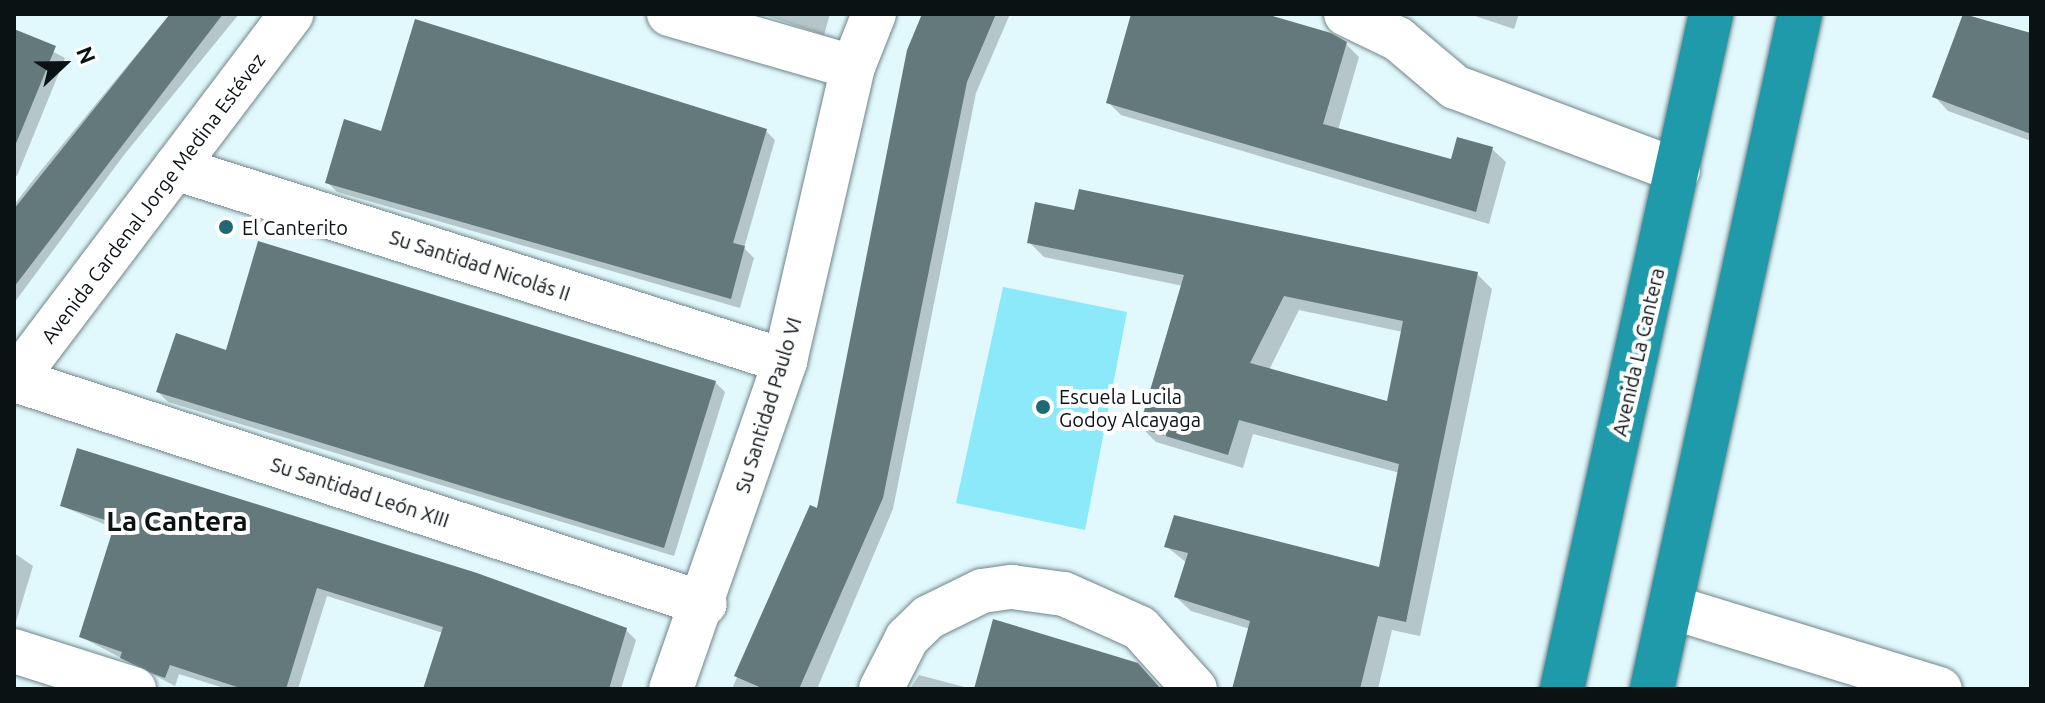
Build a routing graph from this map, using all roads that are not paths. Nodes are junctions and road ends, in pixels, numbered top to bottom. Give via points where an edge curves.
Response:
1 (292, 14) edge
2 (669, 14) edge
3 (874, 14) edge
4 (1346, 14) edge
5 (1711, 14) edge
6 (1800, 14) edge
7 (853, 67) junction
8 (175, 168) junction
9 (1678, 171) junction
10 (785, 361) junction
11 (14, 381) edge
12 (705, 604) junction
13 (1671, 607) junction
14 (14, 651) edge
15 (134, 689) edge
16 (671, 689) edge
17 (881, 689) edge
18 (1195, 689) edge
19 (1562, 689) edge
20 (1652, 689) edge
21 (1940, 689) edge

1 - 8 street, Avenida Cardenal Jorge Medina Estévez
2 - 7 street
3 - 7 street, Su Santidad Paulo VI
4 - 9 street via 1398,39 1455,87
5 - 9 highway, Avenida La Cantera
6 - 13 highway
7 - 10 street, Su Santidad Paulo VI
8 - 10 street, Su Santidad Nicolás II
8 - 11 street, Avenida Cardenal Jorge Medina Estévez
9 - 19 highway, Avenida La Cantera
10 - 12 street, Su Santidad Paulo VI
11 - 12 street, Su Santidad León XIII
12 - 16 street, Su Santidad Paulo VI
13 - 20 highway
13 - 21 street
14 - 15 street
17 - 18 street via 907,638 929,617 982,591 1012,587 1064,594 1140,628

